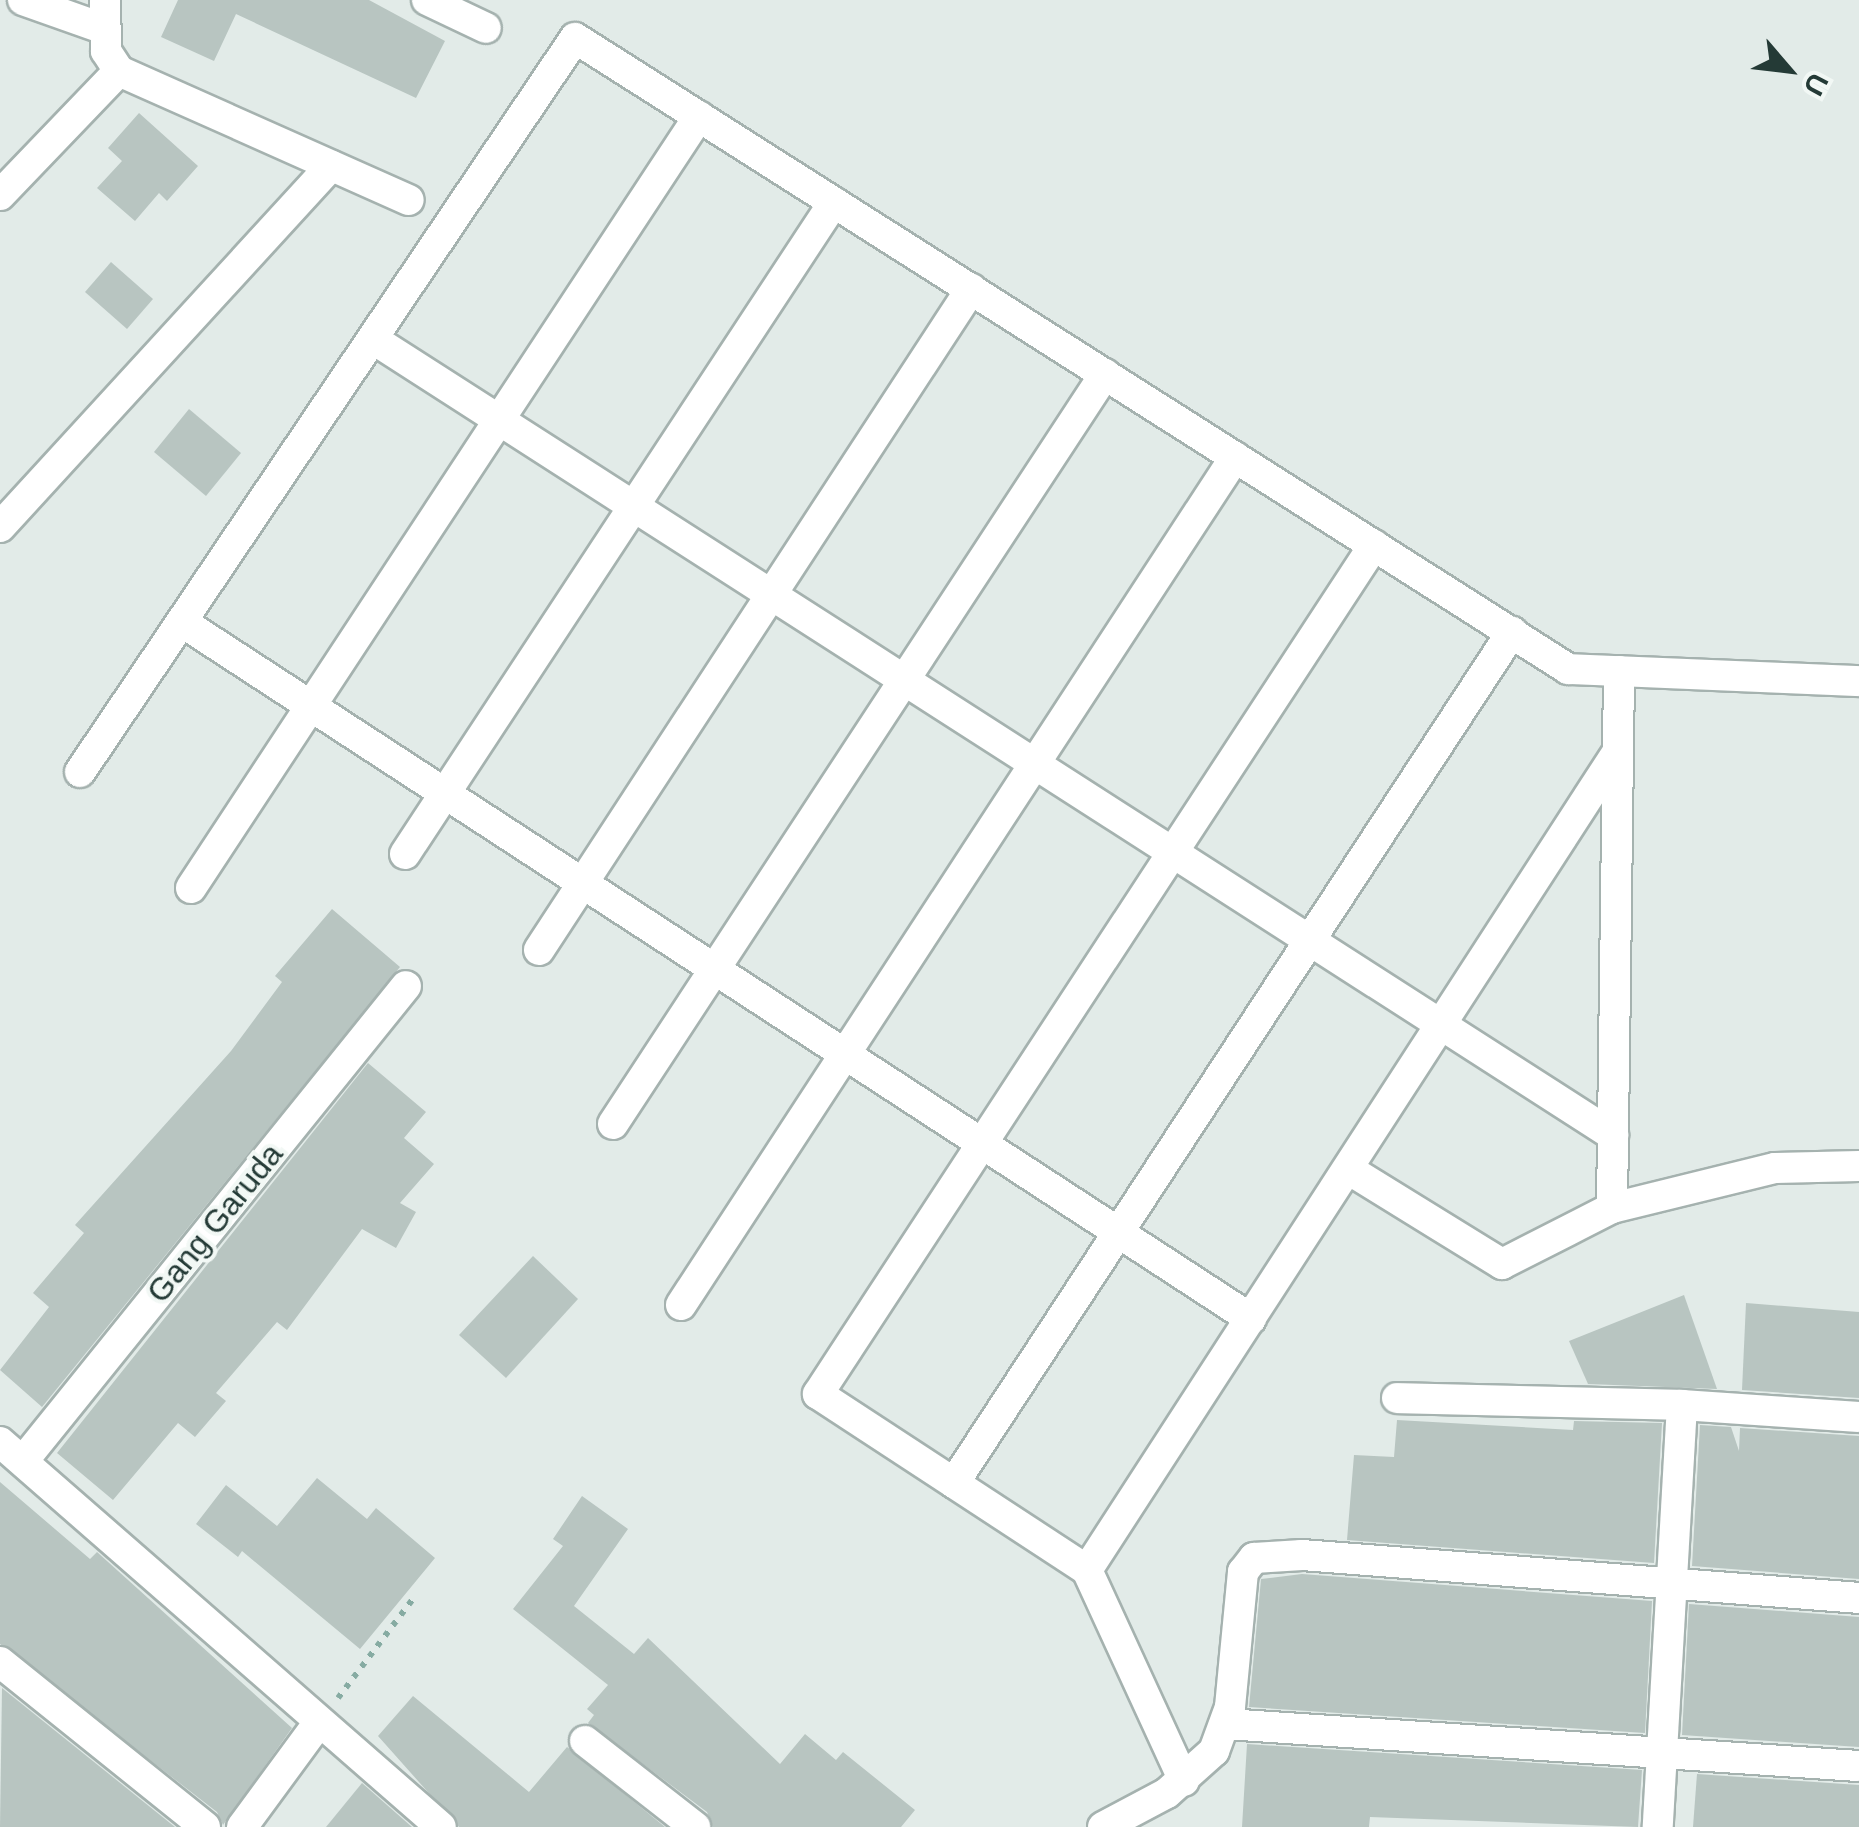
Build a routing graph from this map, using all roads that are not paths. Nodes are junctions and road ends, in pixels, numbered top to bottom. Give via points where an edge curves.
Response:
1 (23, 0) edge
2 (427, 0) edge
3 (103, 14) edge
4 (486, 28) dead end
5 (119, 70) junction
6 (699, 116) junction
7 (331, 166) junction
8 (0, 195) edge
9 (409, 200) dead end
10 (834, 202) junction
11 (971, 289) junction
12 (372, 339) junction
13 (1105, 374) junction
14 (499, 420) junction
15 (1236, 457) junction
16 (634, 506) junction
17 (0, 527) edge
18 (1374, 544) junction
19 (772, 595) junction
20 (182, 622) junction
21 (1512, 632) junction
22 (1619, 671) junction
23 (904, 680) junction
24 (1859, 681) edge
25 (311, 706) junction
26 (1618, 751) junction
27 (1035, 764) junction
28 (80, 772) dead end
29 (445, 793) junction
30 (1172, 852) junction
31 (405, 854) dead end
32 (583, 883) junction
33 (191, 888) dead end
34 (1310, 940) junction
35 (539, 950) dead end
36 (715, 969) junction
37 (406, 986) dead end
38 (1442, 1025) junction
39 (845, 1054) junction
40 (613, 1124) dead end
41 (1613, 1135) junction
42 (982, 1143) junction
43 (1859, 1166) edge
44 (1348, 1169) junction
45 (1612, 1208) junction
46 (1118, 1232) junction
47 (680, 1305) dead end
48 (1251, 1318) junction
49 (1397, 1398) dead end
50 (1682, 1405) junction
51 (1859, 1417) edge
52 (12, 1451) edge
53 (954, 1483) junction
54 (1087, 1570) junction
55 (1667, 1588) junction
56 (1859, 1598) edge
57 (0, 1662) edge
58 (1226, 1724) junction
59 (317, 1725) junction
60 (585, 1741) dead end
61 (1660, 1753) junction
62 (1859, 1766) edge
63 (1184, 1781) junction
64 (1142, 1818) edge
65 (205, 1827) edge
66 (242, 1827) edge
67 (441, 1827) edge
68 (695, 1827) edge
69 (1103, 1827) edge
70 (1658, 1827) edge

1 - 3 street
2 - 4 street
3 - 5 street
5 - 7 street
5 - 8 street
6 - 10 street
6 - 12 street via 576,38
6 - 14 street
7 - 9 street
7 - 17 street
10 - 11 street
10 - 16 street
11 - 13 street
11 - 19 street
12 - 14 street
12 - 20 street
13 - 15 street
13 - 23 street
14 - 16 street
14 - 25 street
15 - 18 street
15 - 27 street
16 - 19 street
16 - 29 street
18 - 21 street
18 - 30 street
19 - 23 street
19 - 32 street
20 - 25 street
20 - 28 street
21 - 22 street via 1568,669
21 - 34 street
22 - 24 street
22 - 26 street
23 - 27 street
23 - 36 street
25 - 29 street
25 - 33 street
26 - 38 street
26 - 41 street
27 - 30 street
27 - 39 street
29 - 31 street
29 - 32 street
30 - 34 street
30 - 42 street
32 - 35 street
32 - 36 street
34 - 38 street
34 - 46 street
36 - 39 street
36 - 40 street
37 - 52 street, Gang Garuda
38 - 41 street
38 - 44 street
39 - 42 street
39 - 47 street
41 - 45 street
42 - 46 street
42 - 53 street via 818,1394
43 - 45 street via 1775,1168
44 - 45 street via 1502,1264
44 - 48 street
46 - 48 street
46 - 53 street
48 - 54 street
49 - 50 street
50 - 51 street
50 - 55 street
52 - 59 street
53 - 54 street
54 - 63 street
55 - 56 street
55 - 58 street via 1302,1555 1254,1558 1242,1572
55 - 61 street
57 - 65 street
58 - 61 street
58 - 63 street via 1214,1751
59 - 66 street
59 - 67 street
60 - 68 street
61 - 62 street
61 - 70 street
63 - 64 street
64 - 69 street

